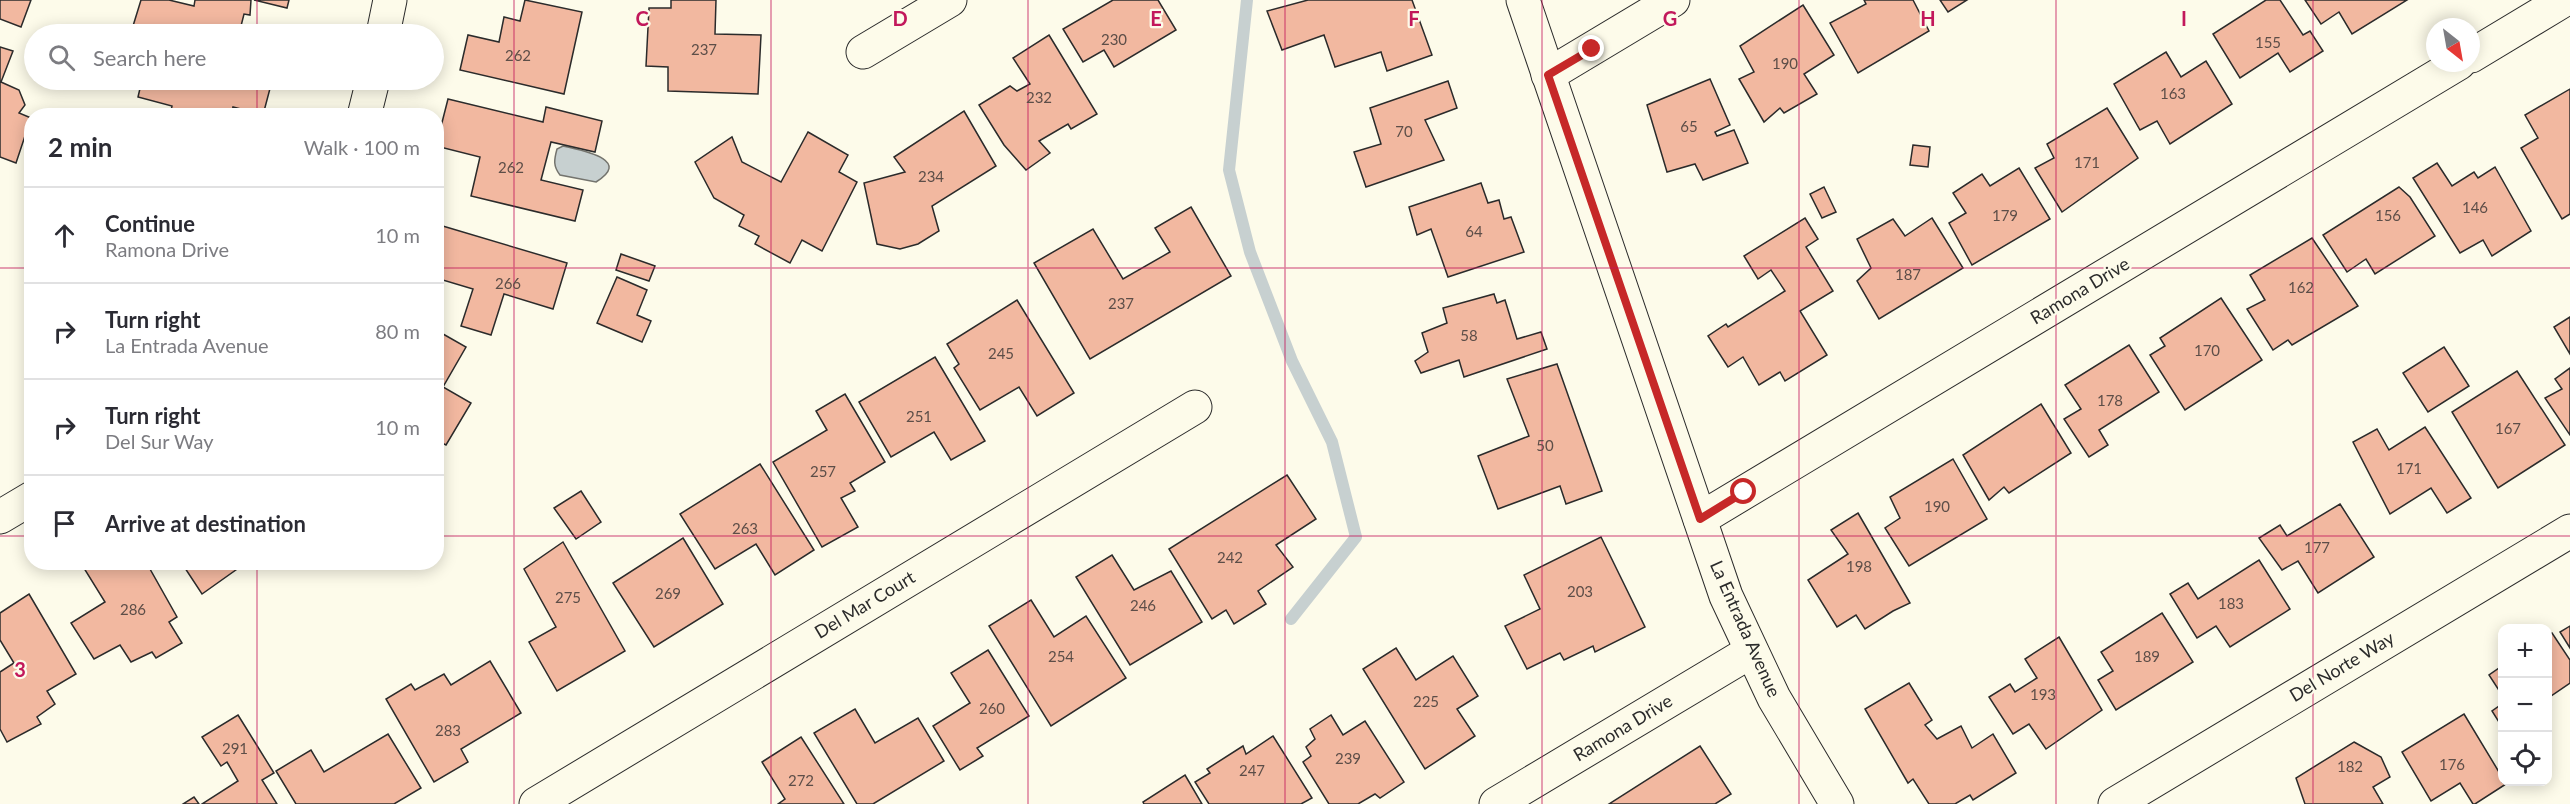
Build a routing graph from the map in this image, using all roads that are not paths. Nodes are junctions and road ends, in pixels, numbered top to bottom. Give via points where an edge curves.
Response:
1 (390, 0) edge
2 (950, 0) edge
3 (1523, 0) edge
4 (1673, 0) edge
5 (2564, 0) edge
6 (385, 24) edge
7 (2480, 51) edge
8 (863, 52) dead end
9 (2444, 72) edge
10 (1548, 75) junction
11 (370, 90) edge
12 (366, 108) edge
13 (1195, 407) dead end
14 (24, 503) edge
15 (0, 517) edge
16 (1700, 519) junction
17 (2570, 531) edge
18 (1750, 652) junction
19 (536, 804) edge
20 (1496, 804) edge
21 (1837, 804) edge
22 (2115, 804) edge

1 - 6 street
2 - 8 street
3 - 10 street, La Entrada Avenue
4 - 10 street
5 - 7 street
9 - 16 street, Ramona Drive
10 - 16 street, La Entrada Avenue
11 - 12 street
13 - 19 street, Del Mar Court
14 - 15 street
16 - 18 street, La Entrada Avenue
17 - 22 street, Del Norte Way
18 - 20 street, Ramona Drive
18 - 21 street, La Entrada Avenue

